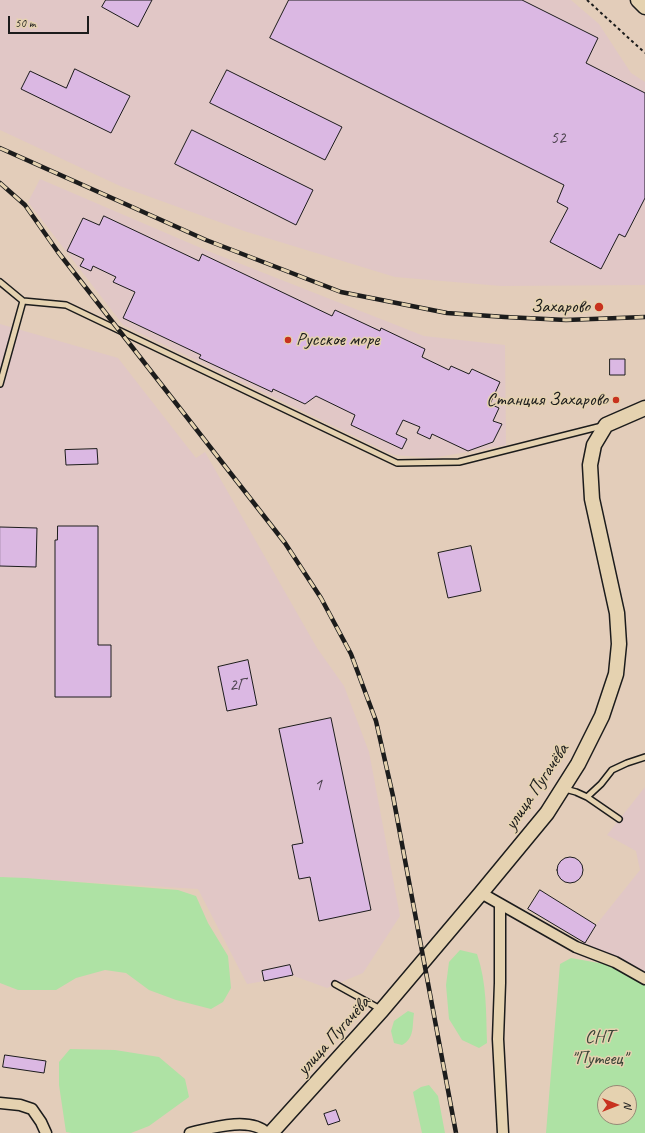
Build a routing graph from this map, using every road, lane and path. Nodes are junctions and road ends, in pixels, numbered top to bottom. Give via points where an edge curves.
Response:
1 (587, 0) edge
2 (638, 0) edge
3 (645, 6) edge
4 (645, 52) edge
5 (0, 282) edge
6 (22, 301) junction
7 (0, 384) edge
8 (645, 408) edge
9 (606, 425) junction
10 (645, 757) edge
11 (562, 789) junction
12 (587, 797) junction
13 (620, 819) dead end
14 (481, 893) junction
15 (500, 904) junction
16 (645, 979) edge
17 (335, 984) dead end
18 (382, 1010) junction
19 (0, 1103) edge
20 (46, 1133) edge
21 (190, 1133) edge
22 (267, 1133) edge
23 (271, 1133) edge
24 (503, 1133) edge

1 - 4 path
2 - 3 street
5 - 6 lane
6 - 7 lane
6 - 9 lane via 66,304 397,463 459,462
8 - 9 street
9 - 11 street, улица Пугачёва via 594,445 590,465 592,499 617,612 619,644 616,674 602,716 578,764
10 - 12 lane via 612,770
11 - 12 lane
11 - 14 street, улица Пугачёва via 547,813
12 - 13 lane
14 - 15 street
14 - 18 street, улица Пугачёва
15 - 16 street via 576,947 615,962
15 - 24 street via 498,1039
17 - 18 lane
18 - 23 street, улица Пугачёва
19 - 20 street via 32,1109
21 - 22 street via 220,1126 251,1124

